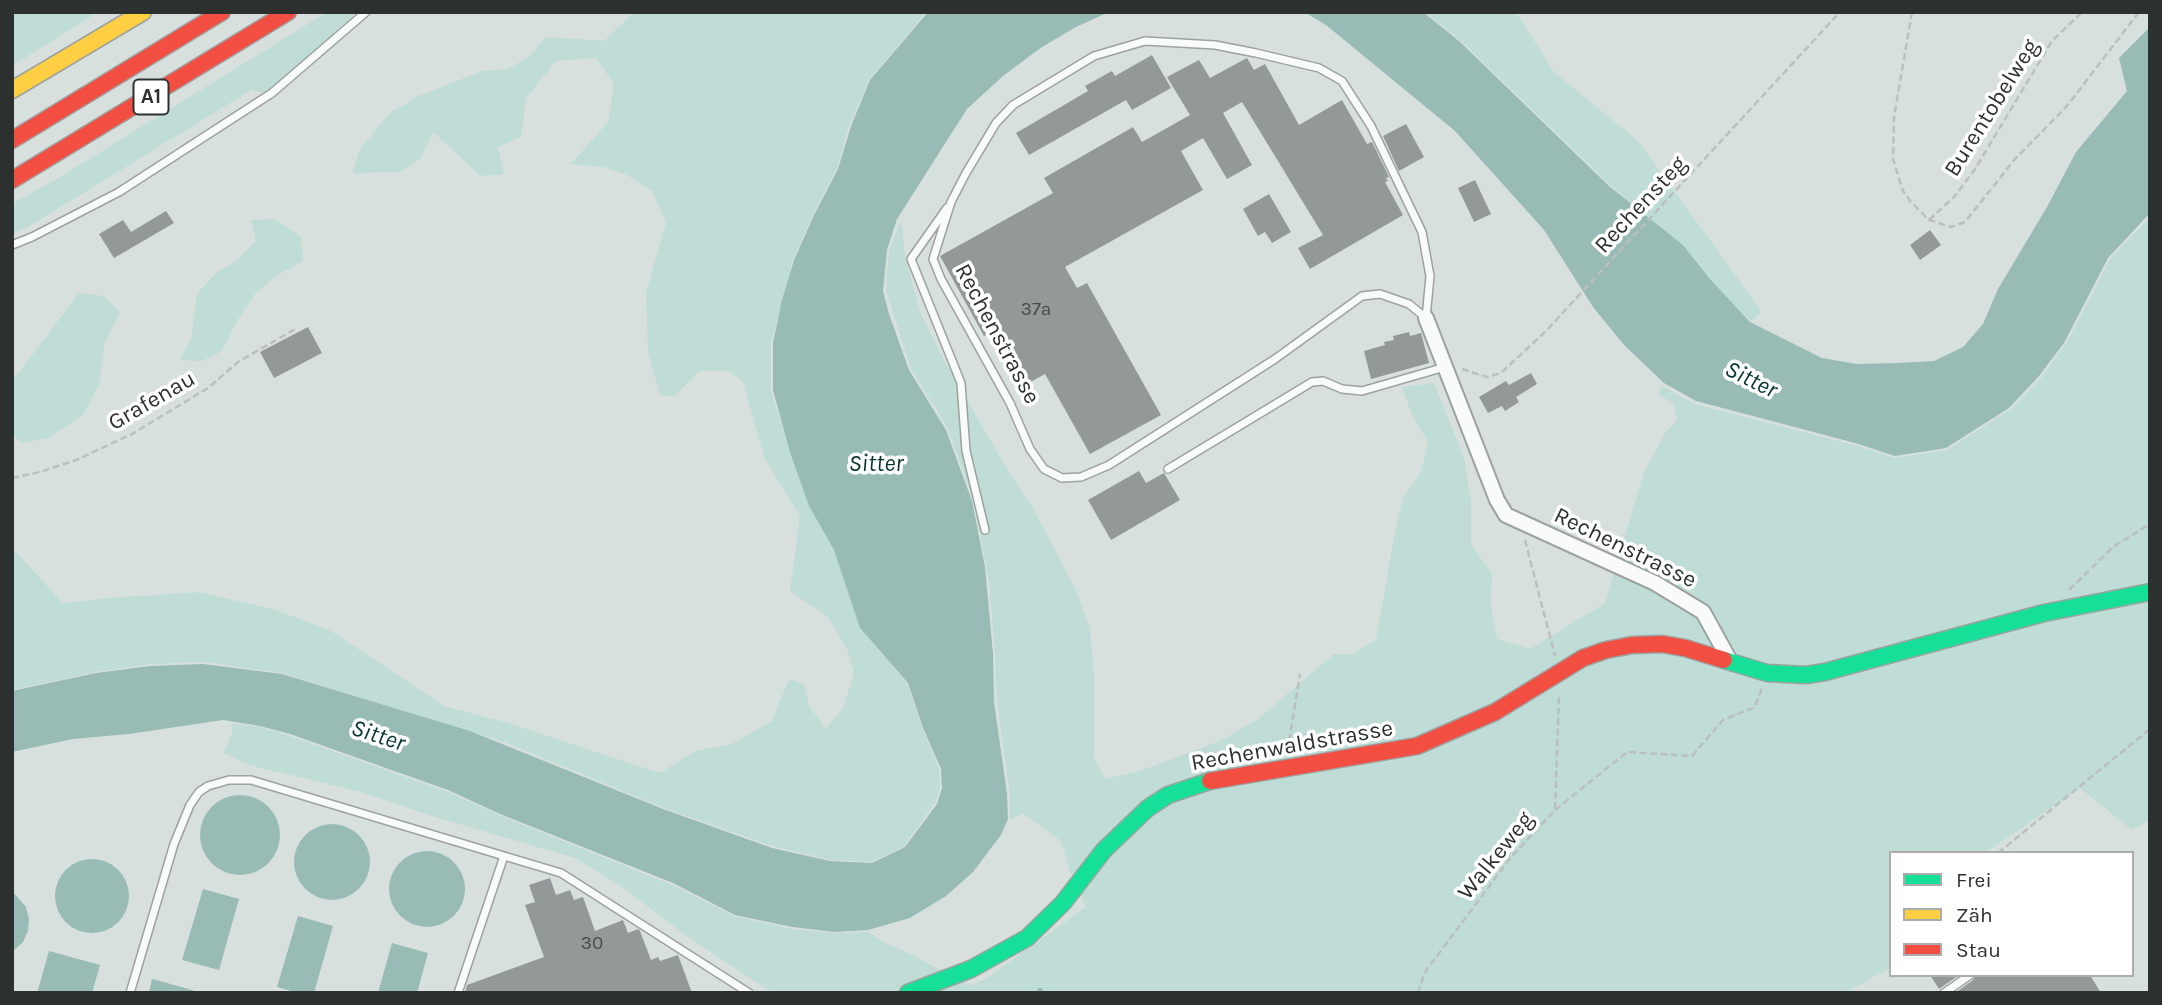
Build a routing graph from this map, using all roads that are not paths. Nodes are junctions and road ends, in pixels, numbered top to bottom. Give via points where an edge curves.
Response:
1 (143, 12) edge
2 (222, 12) edge
3 (288, 12) edge
4 (366, 12) edge
5 (12, 90) edge
6 (12, 140) edge
7 (12, 180) edge
8 (951, 202) junction
9 (12, 244) edge
10 (1426, 318) junction
11 (1445, 367) junction
12 (1168, 469) dead end
13 (985, 530) dead end
14 (2150, 592) edge
15 (1730, 661) junction
16 (504, 856) junction
17 (1967, 977) edge
18 (130, 993) edge
19 (458, 993) edge
20 (749, 993) edge
21 (908, 993) edge
22 (1944, 993) edge

1 - 5 main road
2 - 6 main road, A1
3 - 7 main road, A1
4 - 9 lane via 272,93 118,192
8 - 10 lane, Rechenstrasse via 980,147 1013,105 1094,56 1144,41 1177,42 1215,45 1319,68 1342,81 1371,126 1422,232 1430,276
8 - 10 lane, Rechenstrasse via 933,259 941,279 1010,403 1030,449 1044,469 1062,478 1080,477 1109,465 1275,359 1362,296 1389,297 1409,304
8 - 13 lane via 911,259 961,383 966,451
10 - 11 street, Rechenstrasse
11 - 12 lane via 1362,391 1312,382
11 - 15 street, Rechenstrasse via 1506,515 1655,583 1703,612
14 - 15 main road via 2044,613 1825,672 1784,676
15 - 21 main road, Rechenwaldstrasse via 1662,644 1606,650 1495,712 1417,746 1190,786 1147,808 1124,829 1063,903 1027,938 971,969
16 - 18 lane via 251,780 208,786 190,805 174,844
16 - 19 lane
16 - 20 lane via 561,873
17 - 22 lane

